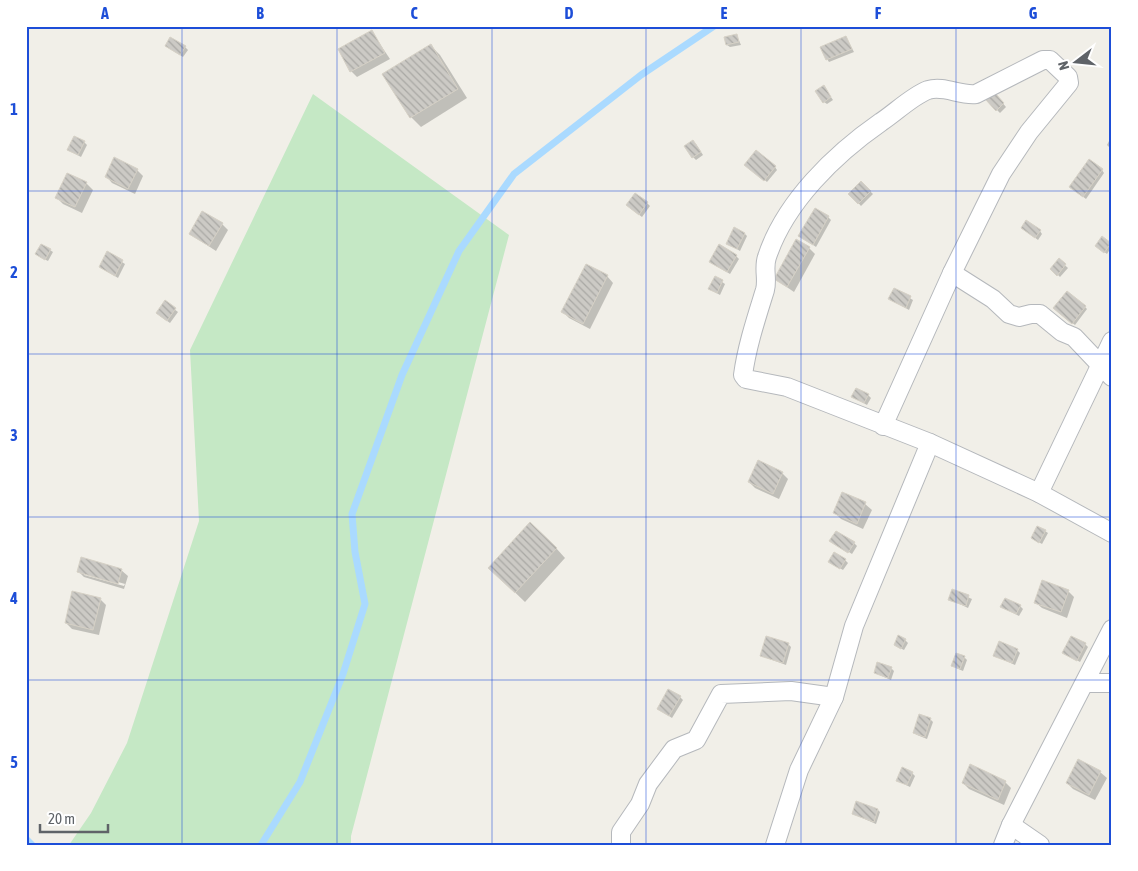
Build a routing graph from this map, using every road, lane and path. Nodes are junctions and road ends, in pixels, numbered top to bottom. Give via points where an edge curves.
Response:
1 (952, 273) junction
2 (1112, 341) edge
3 (1099, 364) junction
4 (1112, 377) edge
5 (883, 426) junction
6 (930, 443) junction
7 (1039, 493) junction
8 (1112, 533) edge
9 (1112, 629) edge
10 (1112, 682) edge
11 (1086, 683) junction
12 (834, 697) junction
13 (1011, 825) junction
14 (621, 845) edge
15 (775, 845) edge
16 (1003, 845) edge
17 (1040, 845) edge

1 - 3 street via 994,300 1009,314 1019,317 1040,314 1062,332 1074,337
1 - 5 street
1 - 5 street via 1001,174 1029,132 1069,83 1068,77 1050,60 1043,60 976,94 941,89 927,91 860,137 808,189 777,232 766,258 767,282 752,331 743,377 787,388
2 - 3 street
3 - 4 street
3 - 7 street
5 - 6 street
6 - 7 street
6 - 12 street via 854,626
7 - 8 street
9 - 11 street
10 - 11 street
11 - 13 street
12 - 14 street via 791,691 721,694 696,740 674,749 648,784 640,804 621,832
12 - 15 street via 799,770
13 - 16 street
13 - 17 street

